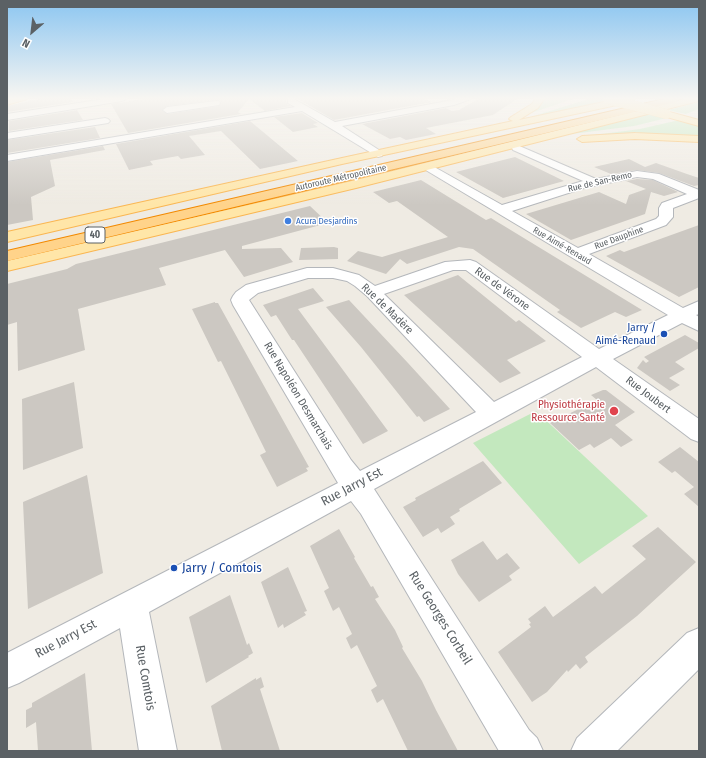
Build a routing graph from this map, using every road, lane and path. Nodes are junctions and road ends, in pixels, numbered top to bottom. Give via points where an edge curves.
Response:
1 (18, 134) edge
2 (112, 134) edge
3 (143, 134) edge
4 (346, 134) edge
5 (467, 134) edge
6 (505, 134) edge
7 (518, 134) edge
8 (556, 134) edge
9 (585, 134) edge
10 (7, 136) edge
11 (699, 138) edge
12 (114, 139) junction
13 (559, 140) junction
14 (518, 148) junction
15 (497, 149) junction
16 (373, 155) junction
17 (7, 158) edge
18 (426, 166) junction
19 (371, 180) junction
20 (594, 182) junction
21 (292, 185) junction
22 (500, 210) junction
23 (662, 222) joint
24 (7, 237) edge
25 (7, 246) edge
26 (576, 254) junction
27 (7, 256) edge
28 (7, 266) edge
29 (373, 292) junction
30 (242, 305) joint
31 (693, 316) edge
32 (597, 358) junction
33 (492, 414) junction
34 (699, 432) edge
35 (355, 486) junction
36 (132, 605) junction
37 (699, 645) edge
38 (7, 671) edge
39 (158, 751) edge
40 (524, 751) edge
41 (590, 751) edge

1 - 10 street
2 - 12 street
3 - 12 street
4 - 16 street
5 - 16 main road
6 - 21 highway, Autoroute Métropolitaine / 40
7 - 21 highway, Autoroute Métropolitaine / 40
8 - 15 main road
9 - 13 main road
11 - 13 main road via 628,136
12 - 17 street
13 - 14 main road
14 - 15 main road
14 - 20 street
15 - 18 main road
16 - 21 highway
16 - 24 main road
18 - 19 main road
18 - 22 street, Rue Aimé-Renaud
19 - 21 highway
19 - 28 main road
20 - 22 street, Rue de San-Remo
20 - 23 street, Rue de San-Remo via 637,174 649,175 696,193 667,206 666,217
21 - 25 highway, Autoroute Métropolitaine / 40
21 - 27 highway, Autoroute Métropolitaine / 40
22 - 26 street, Rue Aimé-Renaud
23 - 26 street, Rue Dauphine
26 - 31 street, Rue Aimé-Renaud
29 - 30 street, Rue de Madère via 361,282 344,275 307,273 246,292 240,300
29 - 32 street, Rue de Vérone via 451,264 470,265
29 - 33 street, Rue de Madère
30 - 35 street, Rue Napoléon Desmarchais
31 - 32 street, Rue Jarry Est
32 - 33 street, Rue Jarry Est
32 - 34 street, Rue Joubert
33 - 35 street, Rue Jarry Est
35 - 36 street, Rue Jarry Est
35 - 40 street, Rue Georges Corbeil via 370,505 516,743
36 - 38 street, Rue Jarry Est
36 - 39 street, Rue Comtois
37 - 41 street

